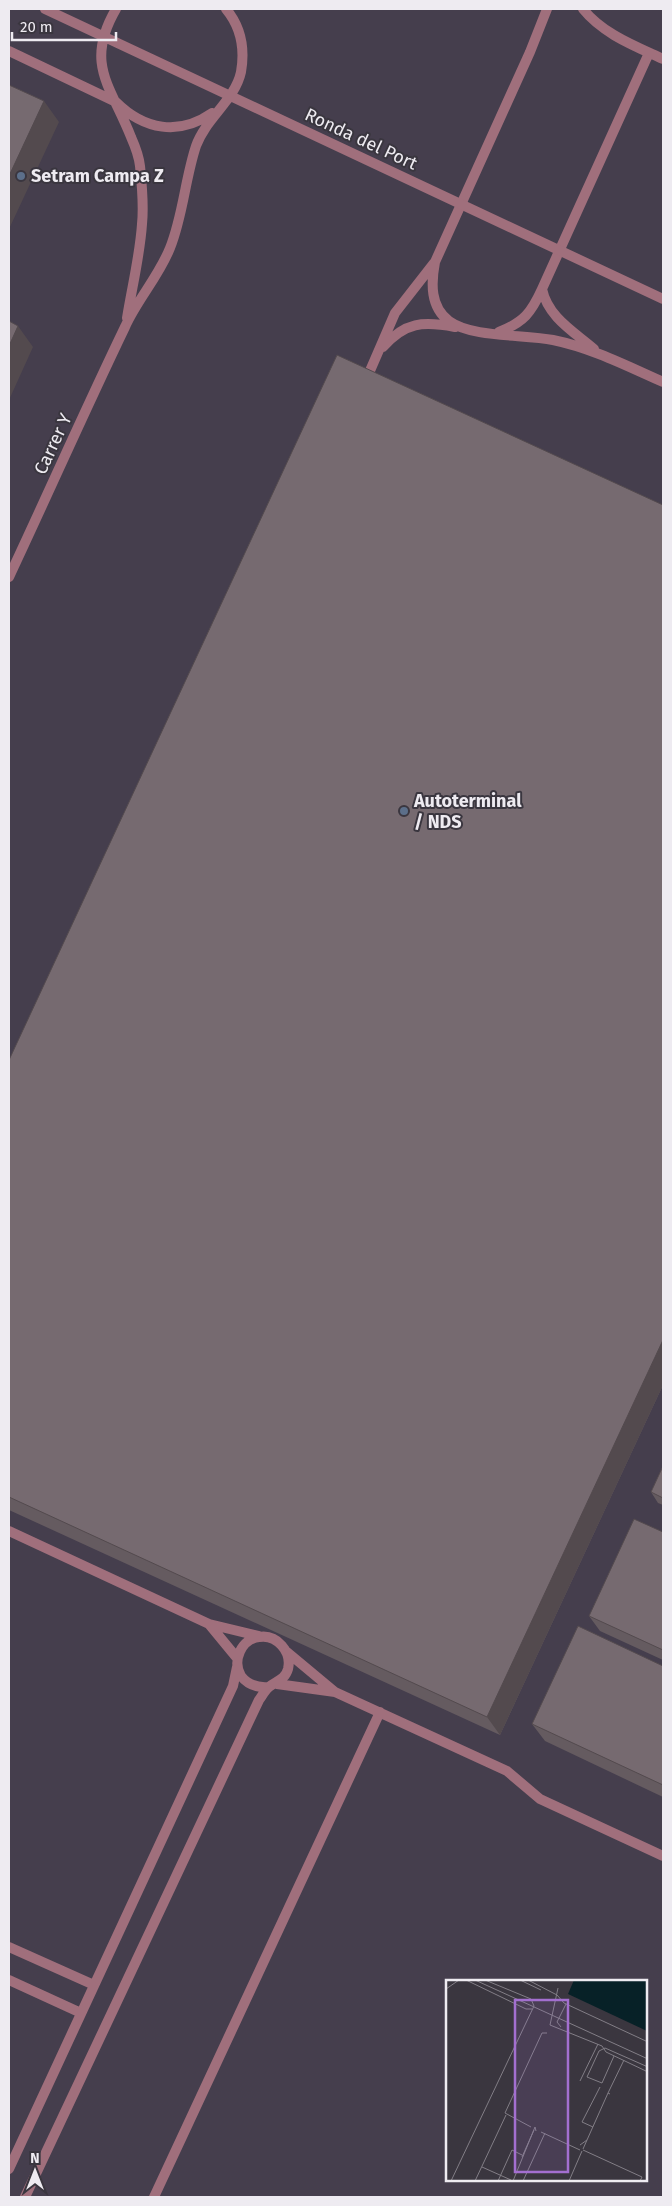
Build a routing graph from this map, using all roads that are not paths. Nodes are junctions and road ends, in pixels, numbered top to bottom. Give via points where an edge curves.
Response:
1 (45, 9) edge
2 (116, 9) edge
3 (226, 9) edge
4 (547, 9) edge
5 (583, 9) edge
6 (9, 51) edge
7 (649, 53) junction
8 (663, 60) edge
9 (116, 102) junction
10 (219, 108) junction
11 (434, 262) junction
12 (542, 289) junction
13 (663, 299) edge
14 (126, 324) junction
15 (463, 329) junction
16 (496, 333) junction
17 (379, 351) junction
18 (597, 352) junction
19 (366, 380) edge
20 (663, 382) edge
21 (9, 577) edge
22 (9, 1531) edge
23 (209, 1624) junction
24 (259, 1636) junction
25 (287, 1652) junction
26 (237, 1662) junction
27 (273, 1685) junction
28 (335, 1692) junction
29 (380, 1712) junction
30 (663, 1856) edge
31 (9, 1947) edge
32 (9, 1980) edge
33 (94, 1985) junction
34 (81, 2013) junction
35 (9, 2169) edge
36 (25, 2197) edge
37 (154, 2197) edge

1 - 13 street, Ronda del Port
2 - 9 street via 104,31 100,51 107,85
3 - 10 street via 234,19 241,38 243,56 233,92
4 - 11 street
5 - 7 street via 607,30
6 - 9 street
7 - 8 street
7 - 12 street
9 - 10 street via 139,121 170,128 202,120
9 - 14 street via 140,163 143,205
10 - 14 street via 197,144 170,249
11 - 15 street via 431,280 439,310
11 - 17 street via 395,313
12 - 16 street via 527,316
12 - 18 street via 551,312
14 - 21 street, Carrer Y
15 - 16 street
15 - 17 street via 426,322 409,326 394,335
16 - 18 street via 554,340
17 - 19 street
18 - 20 street
22 - 23 street
23 - 24 street
23 - 26 street
24 - 25 street via 275,1639
24 - 26 street via 245,1644
25 - 27 street via 288,1670
25 - 28 street
26 - 27 street via 240,1674 251,1685 260,1688
26 - 33 street via 233,1686
27 - 28 street
27 - 36 street via 255,1708
28 - 29 street
29 - 30 street via 507,1771 540,1799
29 - 37 street
31 - 33 street
32 - 34 street
33 - 34 street
34 - 35 street

